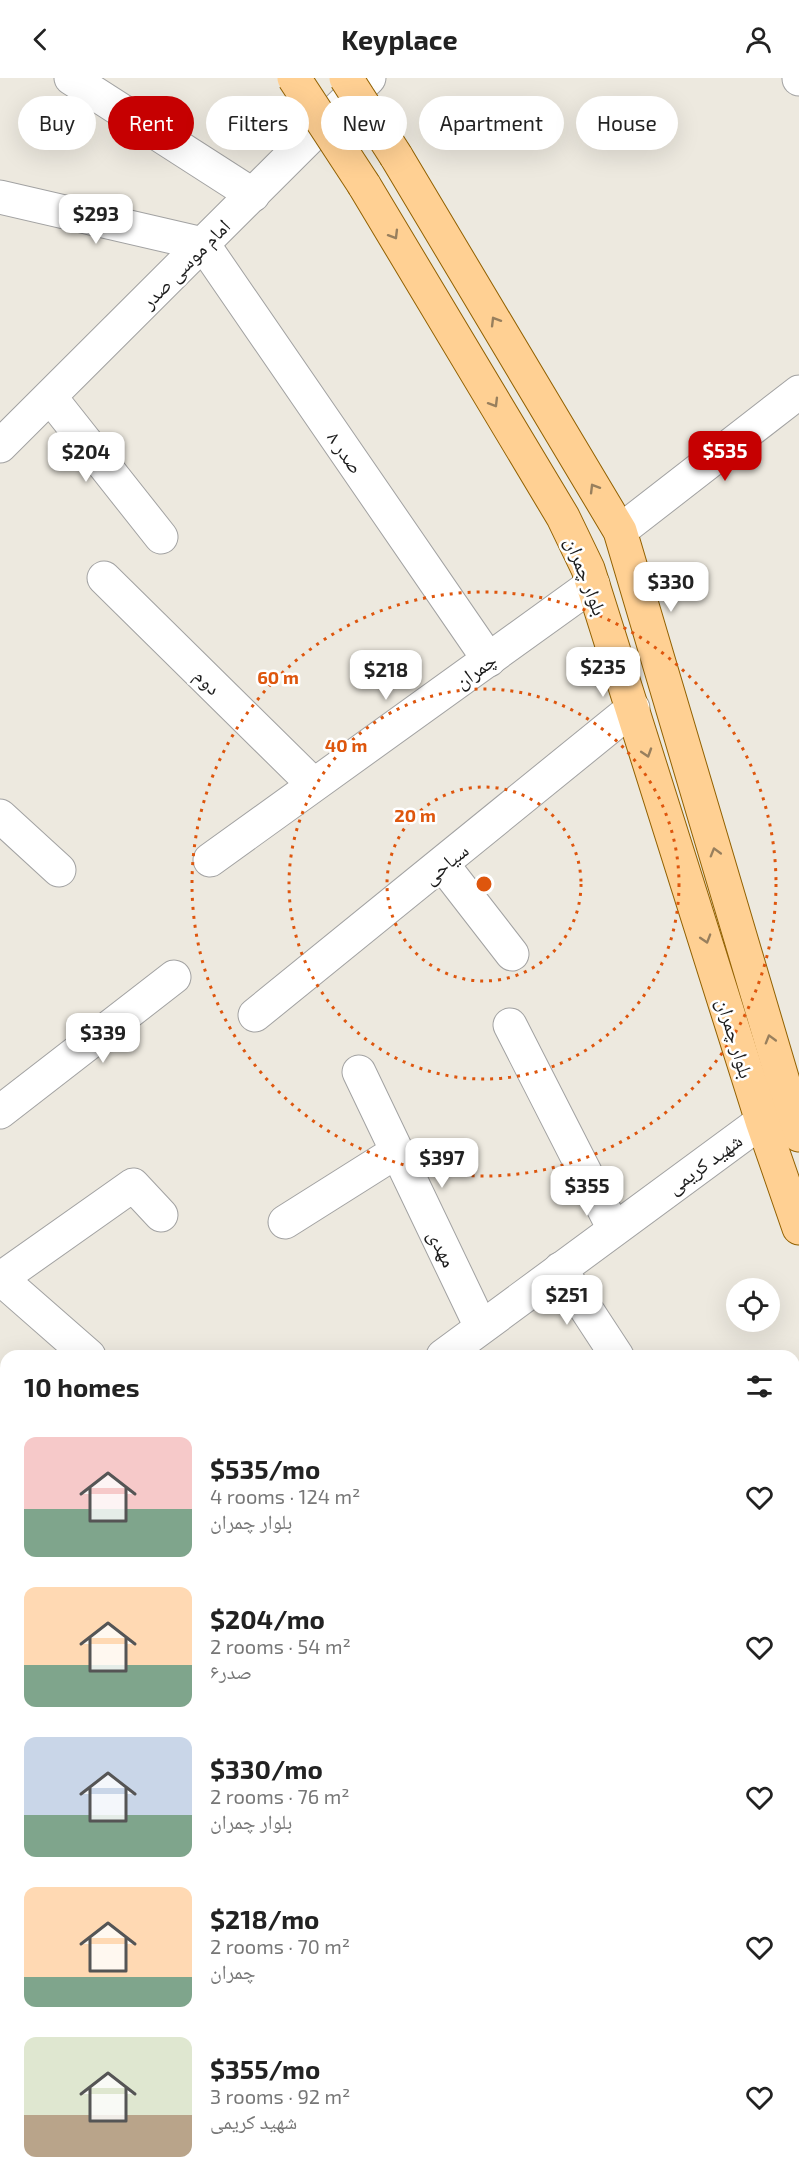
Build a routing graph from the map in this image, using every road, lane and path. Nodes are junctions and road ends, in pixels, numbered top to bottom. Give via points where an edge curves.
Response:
1 (71, 78) edge
2 (294, 78) edge
3 (346, 78) edge
4 (369, 78) edge
5 (253, 195) junction
6 (0, 197) edge
7 (203, 244) junction
8 (799, 392) edge
9 (51, 398) junction
10 (0, 446) edge
11 (620, 531) junction
12 (162, 537) dead end
13 (104, 578) dead end
14 (593, 585) junction
15 (489, 660) junction
16 (633, 708) junction
17 (313, 784) junction
18 (0, 816) edge
19 (210, 860) dead end
20 (443, 865) junction
21 (59, 870) dead end
22 (512, 954) dead end
23 (174, 976) dead end
24 (255, 1015) dead end
25 (510, 1025) dead end
26 (359, 1072) dead end
27 (792, 1084) edge
28 (0, 1112) edge
29 (762, 1121) junction
30 (799, 1135) edge
31 (396, 1152) junction
32 (161, 1215) dead end
33 (285, 1222) dead end
34 (799, 1228) edge
35 (614, 1229) junction
36 (560, 1269) junction
37 (0, 1279) edge
38 (481, 1327) junction
39 (82, 1350) edge
40 (451, 1350) edge
41 (613, 1350) edge

1 - 5 street
2 -> 14 main road, بلوار چمران, bridge via 364,185 563,517
11 -> 3 main road, بلوار چمران, bridge
4 - 5 street, امام موسی صدر
5 - 7 street, امام موسی صدر
6 - 7 street
7 - 9 street, امام موسی صدر
7 - 15 street, صدر ۸
8 - 11 street
9 - 10 street, امام موسی صدر
9 - 12 street
27 -> 11 main road, بلوار چمران
13 - 17 street, دوم
14 - 15 street, چمران
14 - 16 main road, بلوار چمران
15 - 17 street, چمران
16 - 20 street, سیاحی
16 -> 29 main road, بلوار چمران
17 - 19 street, چمران
18 - 21 street
20 - 22 street
20 - 24 street, سیاحی
23 - 28 street
25 - 35 street
26 - 31 street, مهدی
27 - 30 main road, بلوار چمران
29 - 34 main road, بلوار چمران
29 - 35 street, شهید کریمی
31 - 33 street
31 - 38 street, مهدی
32 - 37 street via 133,1185
35 - 36 street, شهید کریمی
36 - 38 street, شهید کریمی
36 - 41 street
37 - 39 street
38 - 40 street, شهید کریمی

